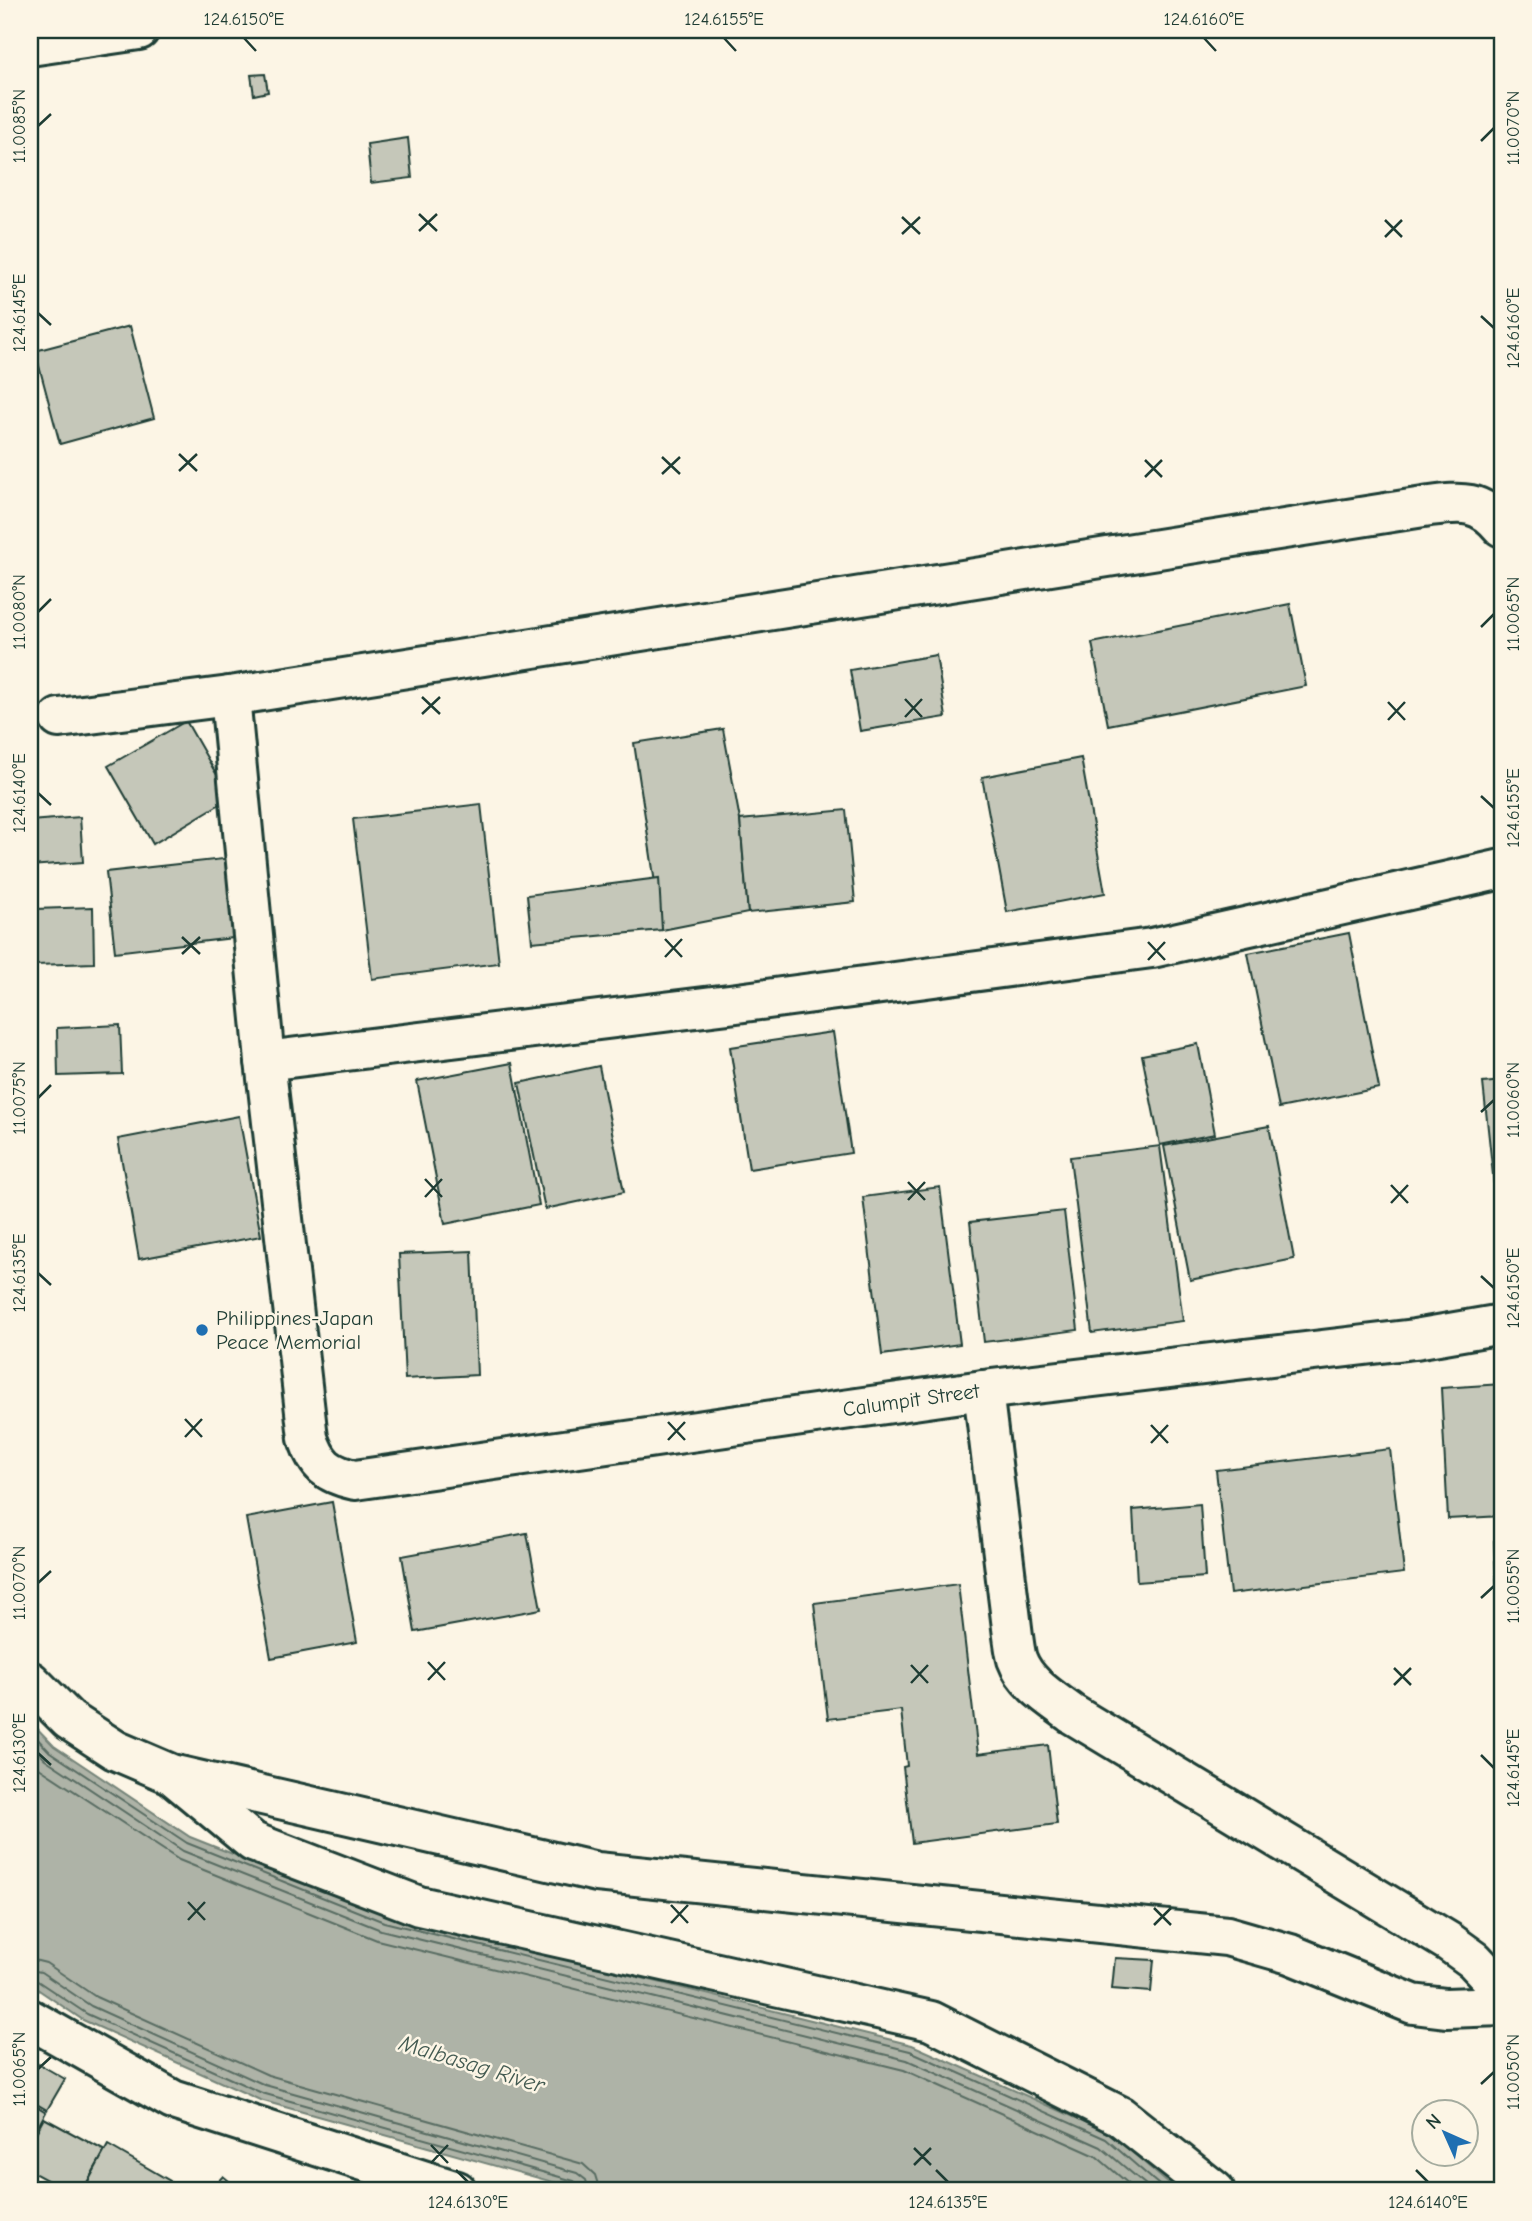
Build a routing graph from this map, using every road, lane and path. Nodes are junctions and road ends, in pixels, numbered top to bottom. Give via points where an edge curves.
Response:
1 (139, 30) edge
2 (30, 46) edge
3 (1502, 527) edge
4 (230, 696) junction
5 (59, 718) dead end
6 (1502, 869) edge
7 (265, 1061) junction
8 (1502, 1324) edge
9 (983, 1390) junction
10 (30, 1681) edge
11 (171, 1774) junction
12 (1502, 1990) edge
13 (1502, 2006) edge
14 (30, 2019) edge
15 (457, 2191) edge
16 (1214, 2191) edge

1 - 2 street
3 - 4 street via 1480,507 1459,502
4 - 5 street
4 - 7 street
6 - 7 street via 1152,948
7 - 9 street, Calumpit Street via 308,1438 323,1468 338,1476 355,1480
8 - 9 street, Calumpit Street via 1415,1339
9 - 12 street via 1013,1636 1018,1660 1030,1679 1072,1714 1448,1942 1474,1960
10 - 11 street via 69,1720 115,1750
11 - 13 street via 597,1872 1227,1936 1290,1954 1413,2004
11 - 16 street via 253,1842 419,1906 931,2021 1120,2116
14 - 15 street via 173,2100

